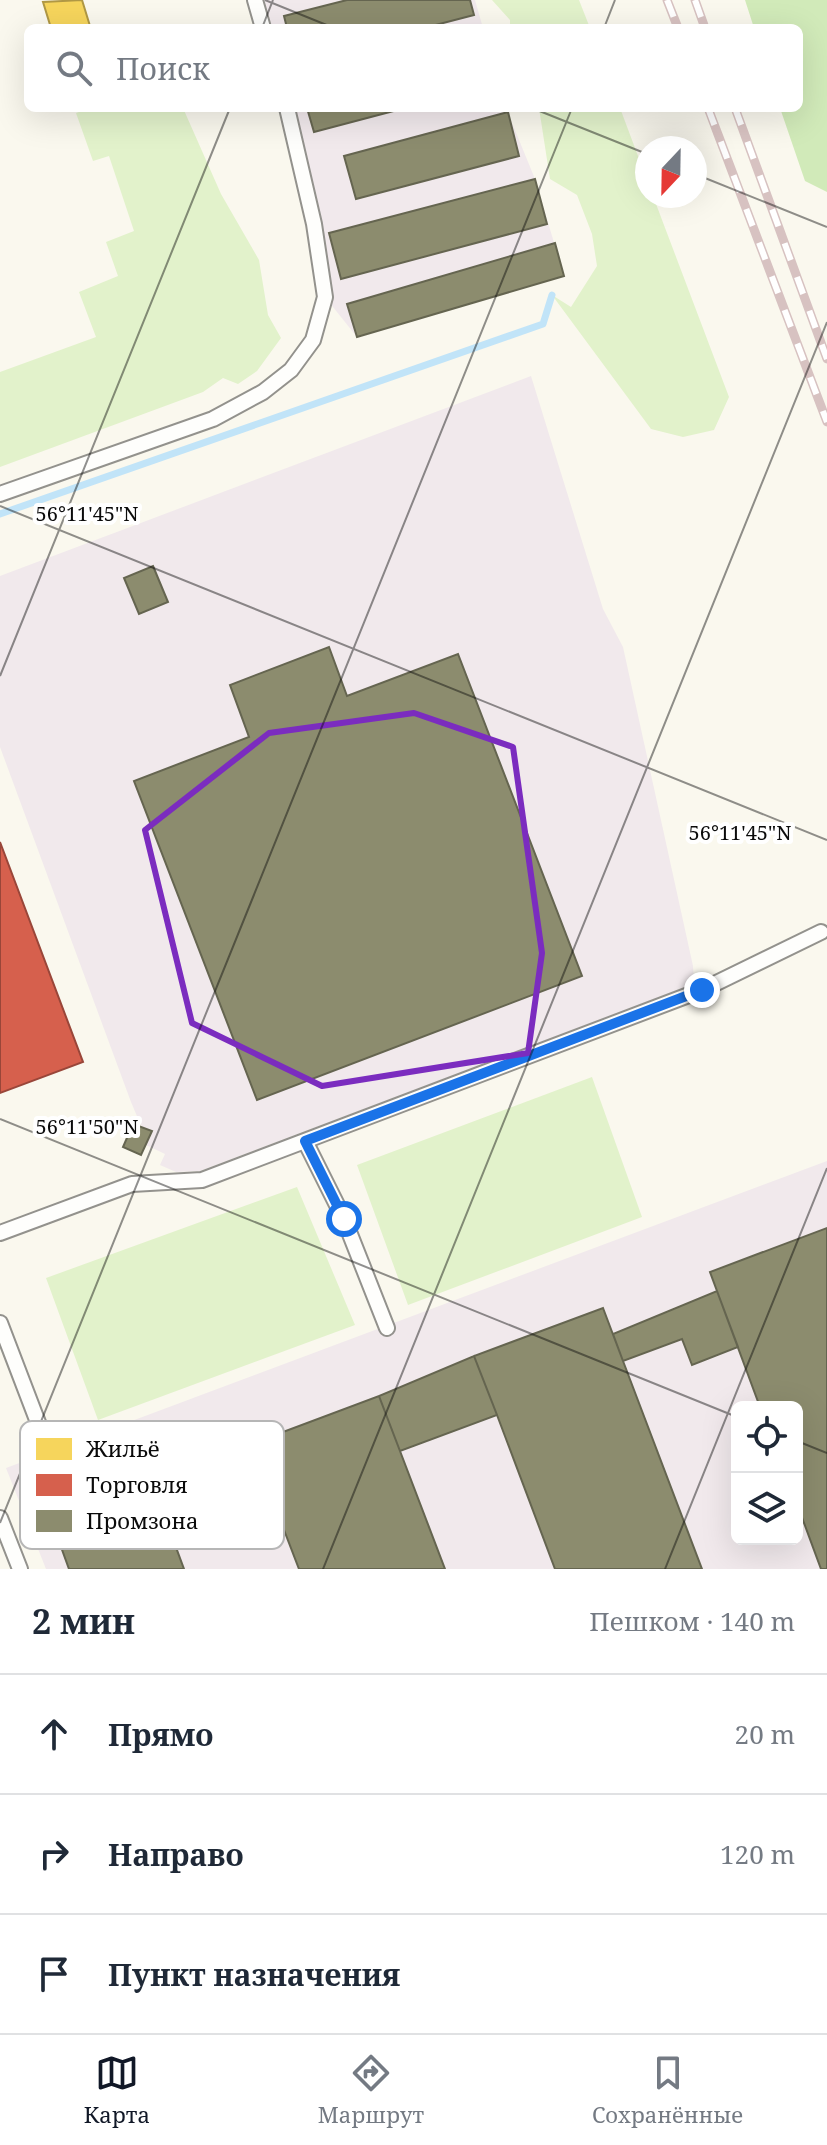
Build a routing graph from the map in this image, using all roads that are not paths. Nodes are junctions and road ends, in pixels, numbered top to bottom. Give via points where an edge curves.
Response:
1 (255, 0) edge
2 (262, 24) edge
3 (288, 112) edge
4 (0, 494) edge
5 (821, 932) dead end
6 (305, 1141) junction
7 (0, 1233) edge
8 (0, 1323) edge
9 (387, 1328) dead end
10 (37, 1421) edge
11 (0, 1518) edge
12 (20, 1569) edge

1 - 2 lane
3 - 4 lane via 325,297 313,340 291,370 213,419
5 - 6 lane via 702,990
6 - 7 lane via 202,1180 132,1184
6 - 9 lane via 344,1219
8 - 10 lane
11 - 12 lane

